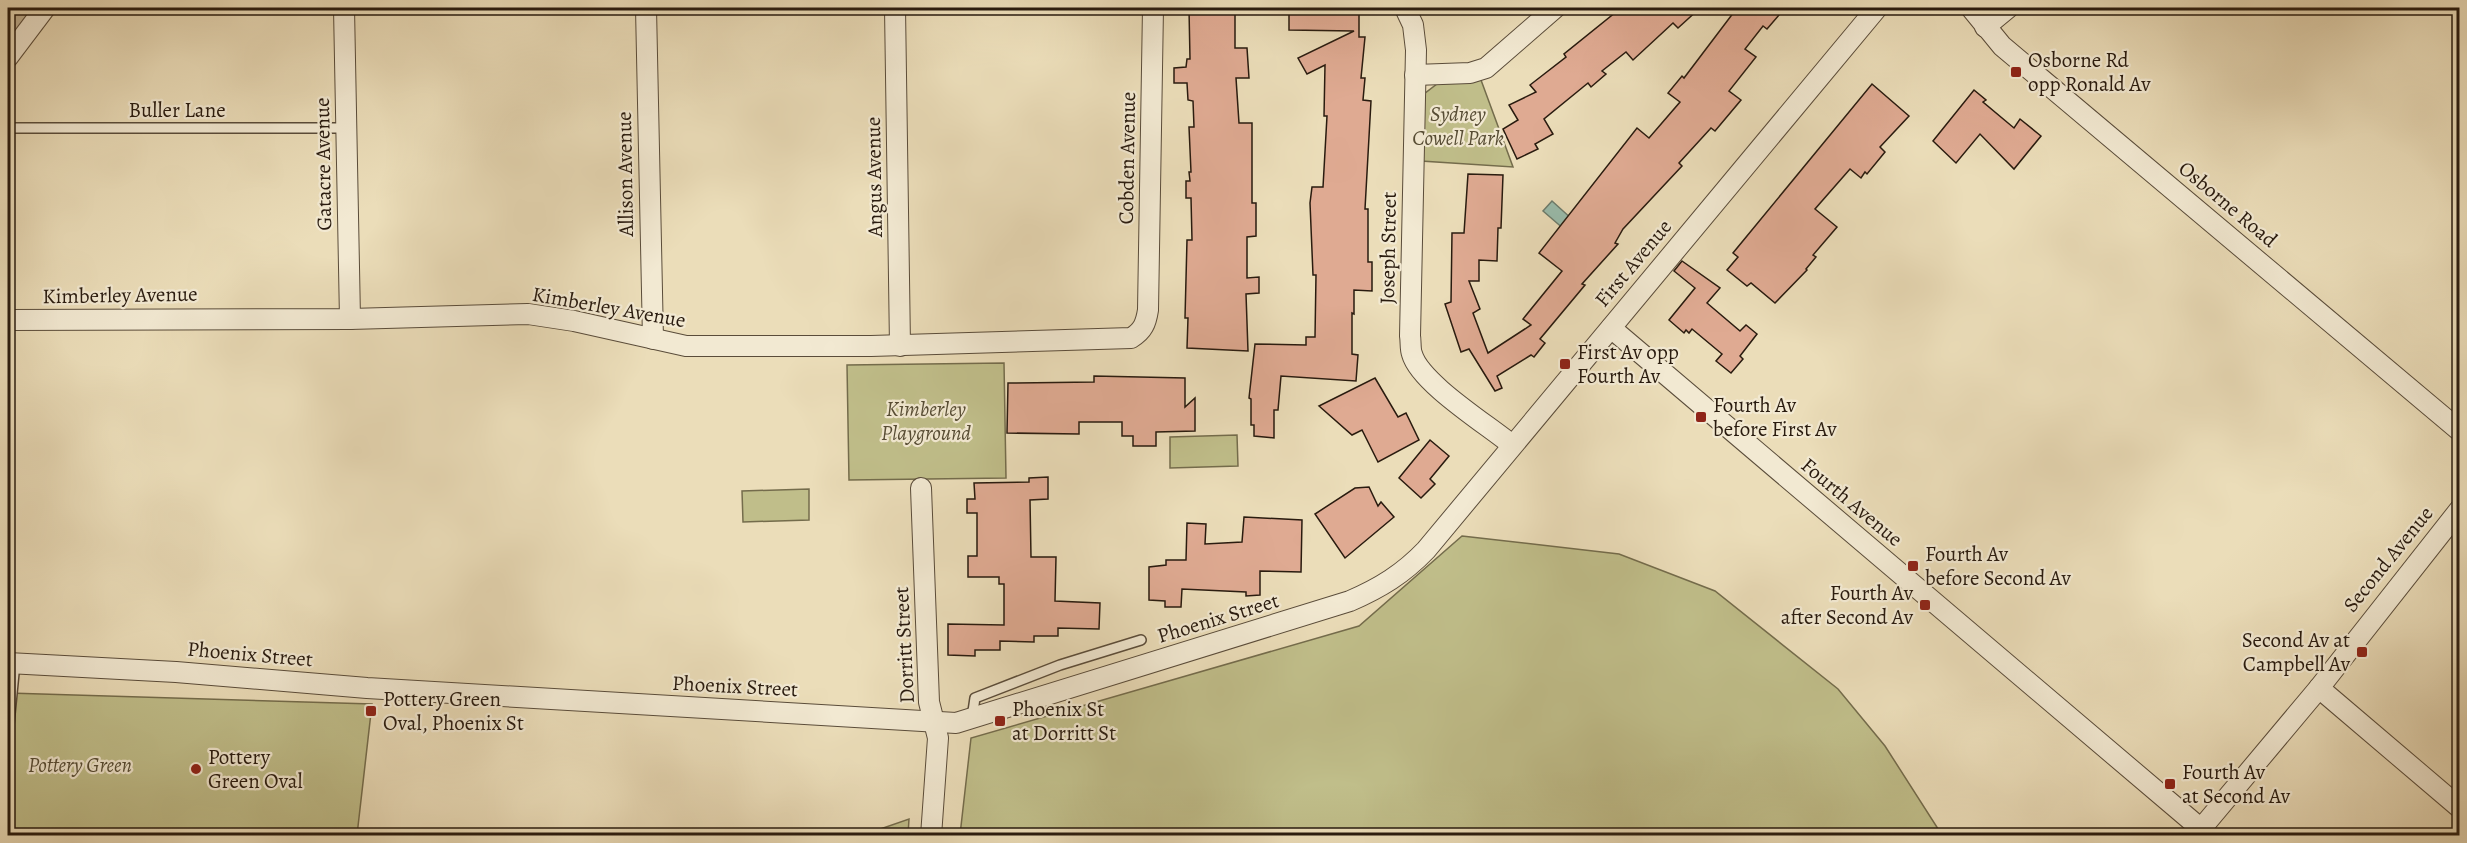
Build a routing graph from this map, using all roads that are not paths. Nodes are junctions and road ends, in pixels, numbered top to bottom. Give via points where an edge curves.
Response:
1 (45, 8) edge
2 (344, 8) edge
3 (646, 8) edge
4 (895, 8) edge
5 (1153, 8) edge
6 (1405, 8) edge
7 (1555, 8) edge
8 (1877, 8) edge
9 (1971, 8) edge
10 (2008, 8) edge
11 (1985, 27) junction
12 (8, 57) edge
13 (1415, 75) junction
14 (8, 128) edge
15 (346, 128) junction
16 (1148, 310) joint
17 (350, 319) junction
18 (8, 320) edge
19 (1611, 328) junction
20 (653, 339) junction
21 (900, 346) junction
22 (2460, 431) edge
23 (1512, 446) junction
24 (921, 488) dead end
25 (2460, 509) edge
26 (1425, 550) joint
27 (1141, 640) dead end
28 (11, 663) edge
29 (2319, 688) junction
30 (972, 718) junction
31 (934, 722) junction
32 (8, 734) edge
33 (2460, 808) edge
34 (2198, 832) edge
35 (931, 836) edge

1 - 12 street
2 - 15 street, Gatacre Avenue
3 - 20 street, Allison Avenue
4 - 21 street, Angus Avenue
5 - 16 street, Cobden Avenue
6 - 13 street, Joseph Street via 1413,25
7 - 13 street via 1486,68 1470,73
8 - 19 street, First Avenue
9 - 11 street, Osborne Road
10 - 11 street
11 - 22 street, Osborne Road via 2002,46
13 - 23 street, Joseph Street via 1412,355 1433,383
14 - 15 lane, Buller Lane
15 - 17 street, Gatacre Avenue
16 - 21 street, Kimberley Avenue via 1140,333 1131,338
17 - 18 street, Kimberley Avenue
17 - 20 street, Kimberley Avenue via 528,314
19 - 23 street, First Avenue
19 - 34 street, Fourth Avenue
20 - 21 street, Kimberley Avenue via 686,346
23 - 26 street, First Avenue
24 - 31 street, Dorritt Street via 929,702
25 - 29 street, Second Avenue
26 - 30 street, Phoenix Street via 1392,580 1350,601
27 - 30 lane via 1060,664 975,698
28 - 31 street, Phoenix Street
28 - 32 lane
29 - 33 street
29 - 34 street, Second Avenue
30 - 31 street, Phoenix Street via 956,723
31 - 35 street, Dorritt Street via 938,747

